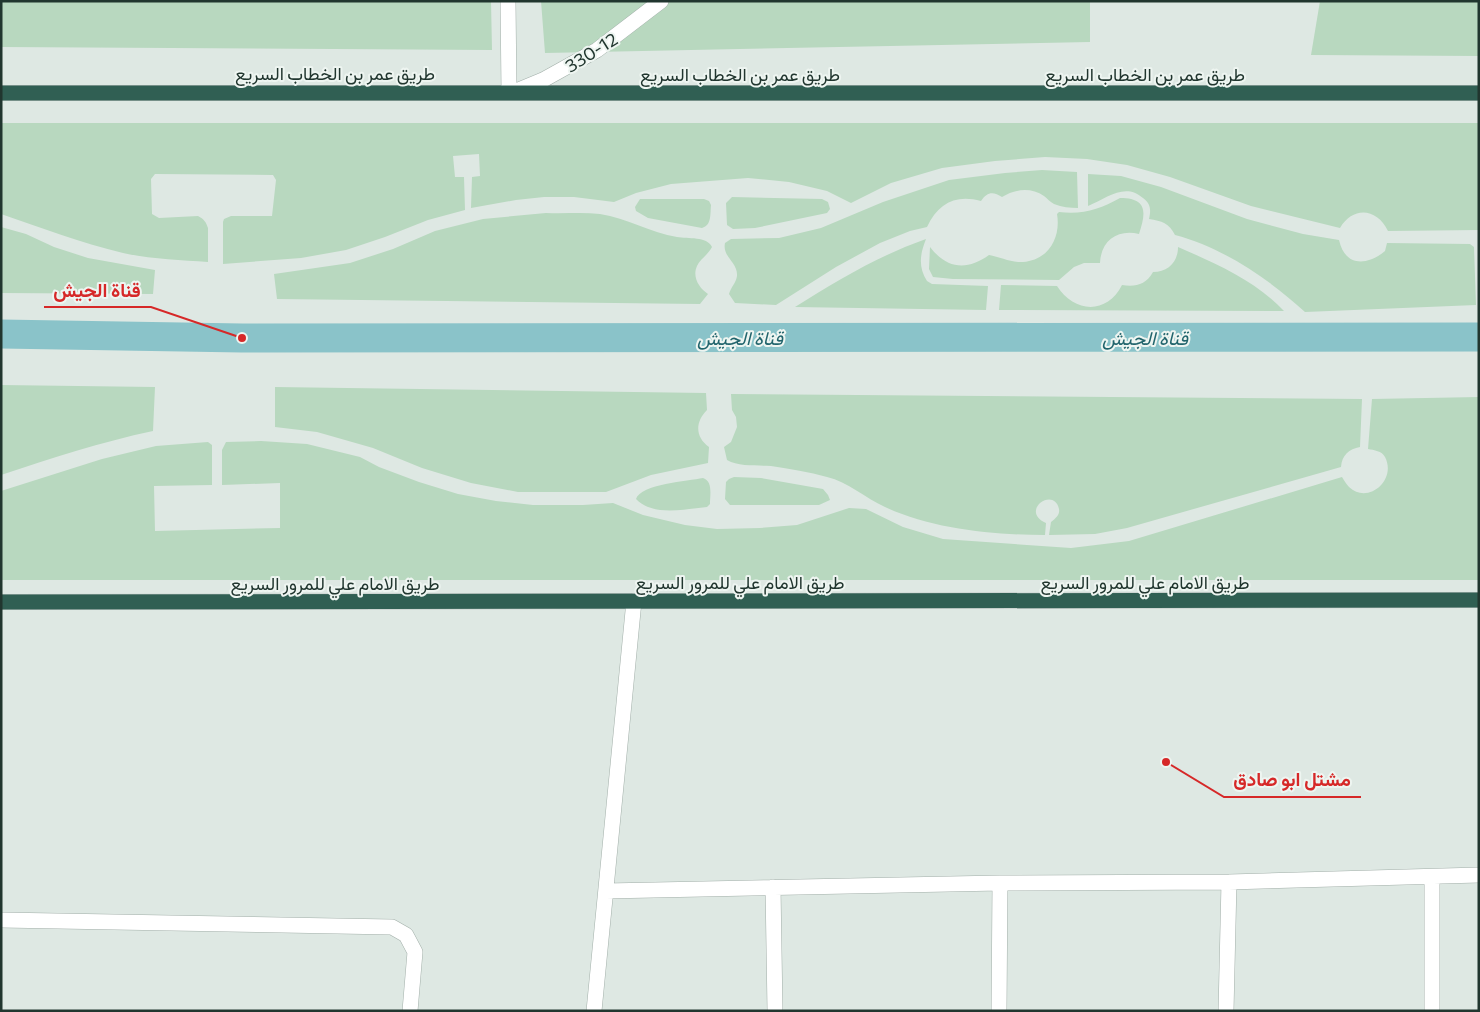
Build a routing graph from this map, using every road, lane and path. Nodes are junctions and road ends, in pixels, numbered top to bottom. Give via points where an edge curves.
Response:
1 (508, 1) edge
2 (661, 1) edge
3 (512, 92) junction
4 (1, 93) edge
5 (1479, 93) edge
6 (1479, 600) edge
7 (634, 601) junction
8 (1, 602) edge
9 (1479, 876) edge
10 (1432, 877) junction
11 (1229, 882) junction
12 (1000, 883) junction
13 (772, 887) junction
14 (606, 891) junction
15 (1, 920) edge
16 (410, 1011) edge
17 (594, 1011) edge
18 (775, 1011) edge
19 (999, 1011) edge
20 (1226, 1011) edge
21 (1432, 1011) edge

1 - 3 street
2 - 3 street, 330-12 via 597,50 543,80
3 - 4 highway, طريق عمر بن الخطاب السريع
3 - 5 highway, طريق عمر بن الخطاب السريع
6 - 7 highway, طريق الامام علي للمرور السريع
7 - 8 highway, طريق الامام علي للمرور السريع
7 - 14 street
9 - 10 street
10 - 11 street
10 - 21 street
11 - 12 street
11 - 20 street
12 - 13 street
12 - 19 street
13 - 14 street
13 - 18 street
14 - 17 street
15 - 16 street via 392,927 406,935 415,952

